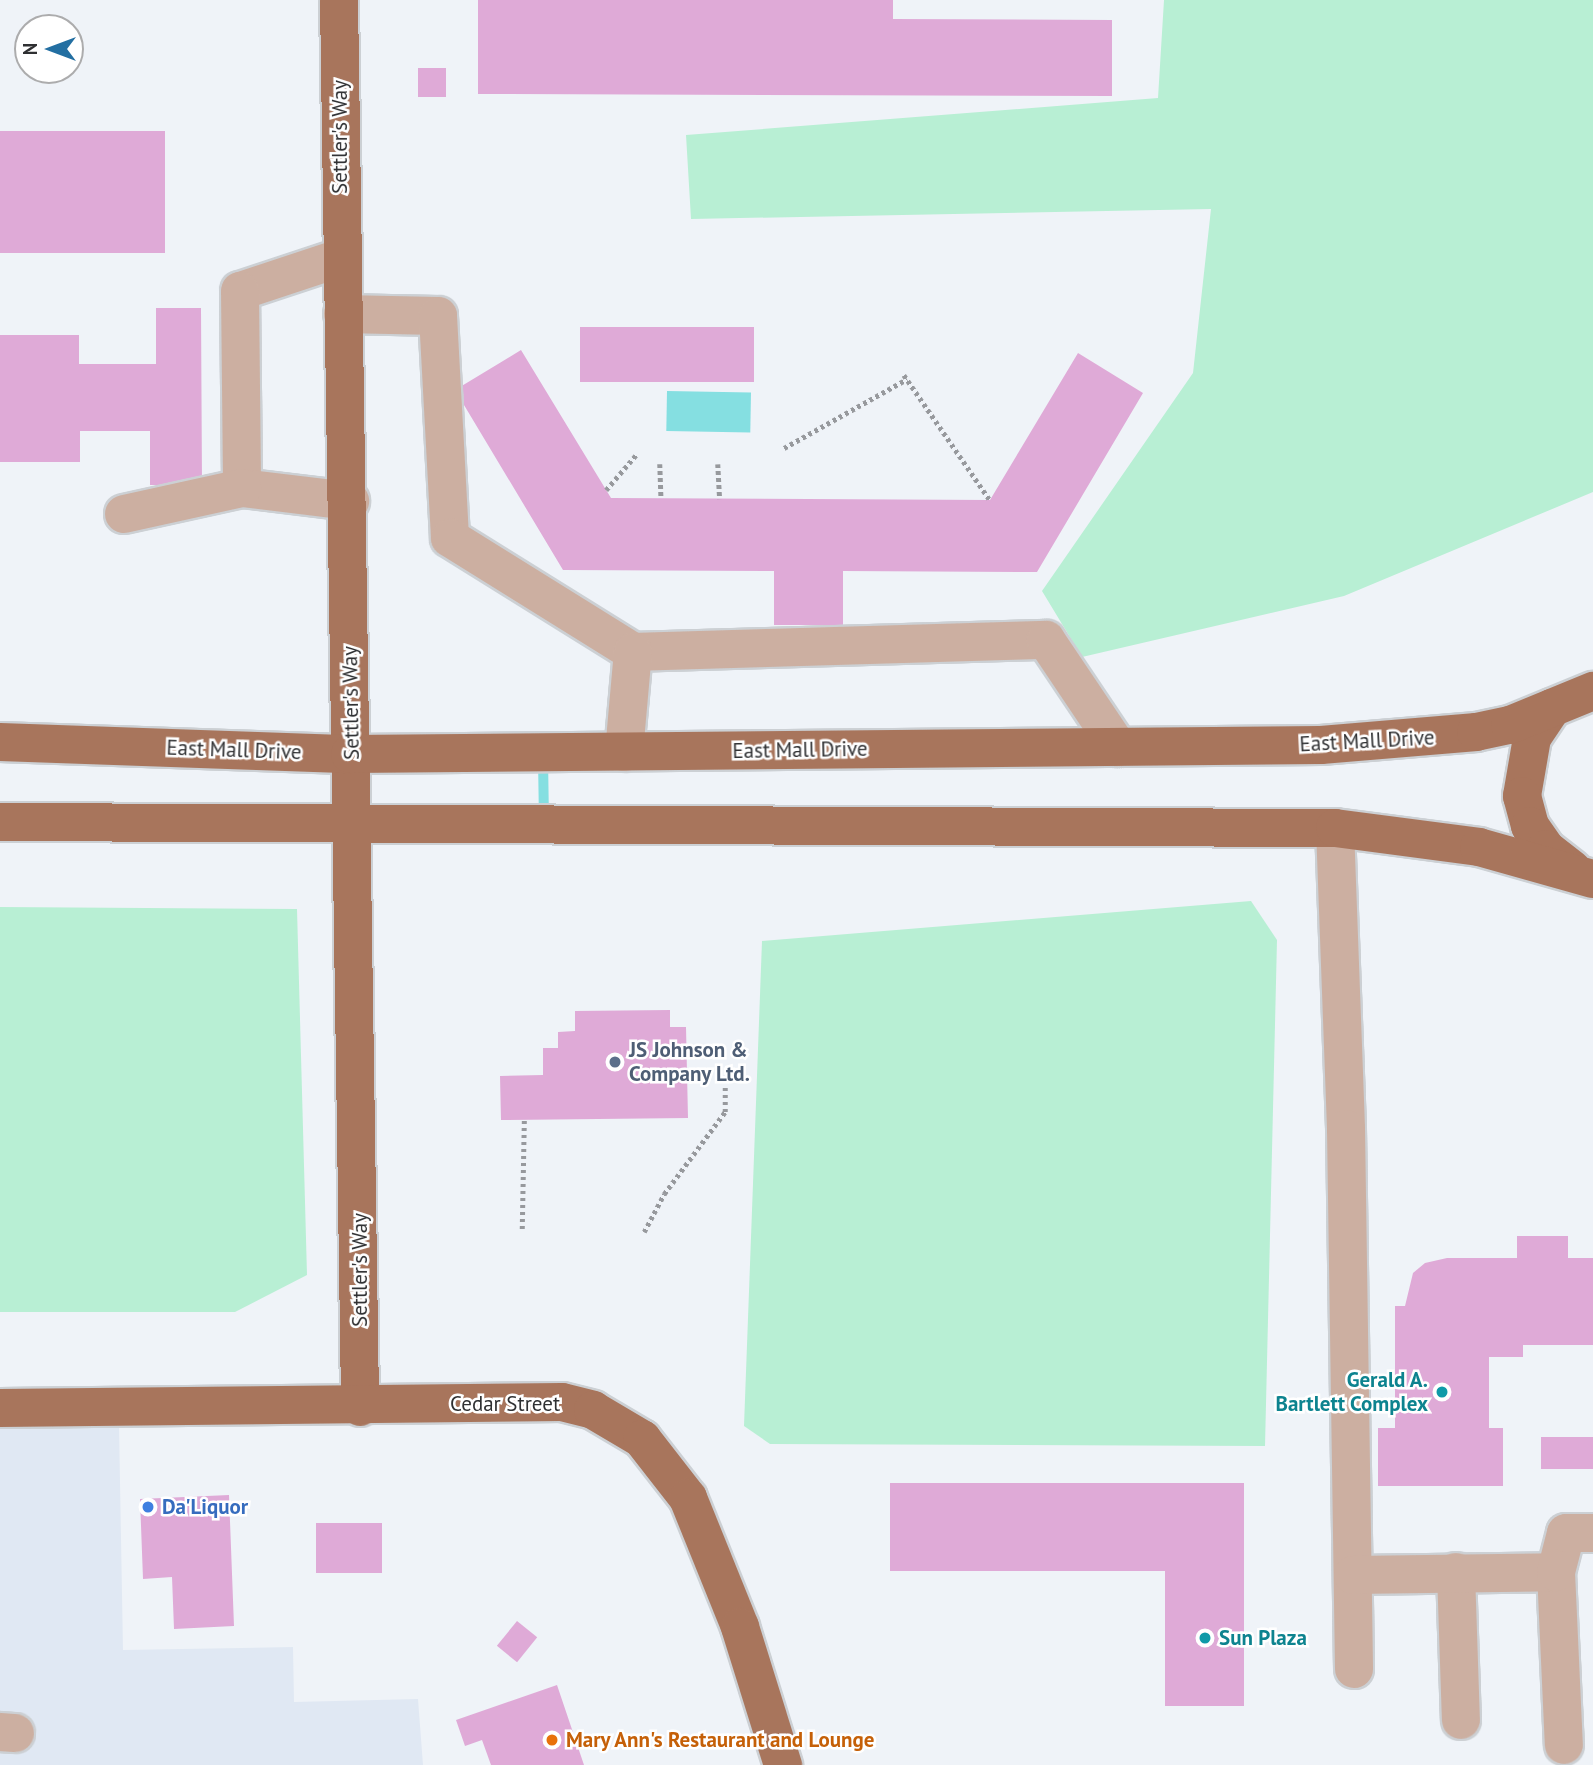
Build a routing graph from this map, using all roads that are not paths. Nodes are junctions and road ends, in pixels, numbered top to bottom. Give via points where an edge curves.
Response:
1 (339, 0) edge
2 (340, 258) junction
3 (343, 314) junction
4 (242, 488) junction
5 (350, 502) junction
6 (124, 514) dead end
7 (633, 652) junction
8 (1593, 691) edge
9 (1552, 708) junction
10 (0, 742) edge
11 (1118, 747) junction
12 (624, 752) junction
13 (350, 754) junction
14 (0, 822) edge
15 (354, 825) junction
16 (1335, 828) junction
17 (1593, 879) edge
18 (360, 1407) junction
19 (0, 1408) edge
20 (1593, 1533) edge
21 (1456, 1572) junction
22 (1556, 1572) junction
23 (1353, 1575) junction
24 (1354, 1669) dead end
25 (1461, 1720) dead end
26 (1564, 1745) dead end
27 (783, 1765) edge

1 - 2 main road, Settler's Way
2 - 3 main road, Settler's Way
2 - 4 lane via 240,291
3 - 5 main road, Settler's Way
3 - 7 lane via 438,316 450,538
4 - 5 lane
4 - 6 lane
5 - 13 main road, Settler's Way
7 - 11 lane via 1046,640
7 - 12 lane
8 - 9 main road, East Mall Drive
9 - 11 main road, East Mall Drive via 1510,725 1430,739
9 - 17 main road via 1532,738 1522,796 1530,826 1546,849
10 - 13 main road, East Mall Drive
11 - 12 main road, East Mall Drive
12 - 13 main road, East Mall Drive
13 - 15 main road, Settler's Way
14 - 15 main road
15 - 16 main road
15 - 18 main road, Settler's Way
16 - 17 main road via 1479,847
16 - 23 lane via 1346,1129
18 - 19 main road, Cedar Street
18 - 27 main road, Cedar Street via 562,1402 593,1410 642,1439 688,1498 740,1627
20 - 22 lane via 1566,1533
21 - 22 lane
21 - 23 lane
21 - 25 lane
22 - 26 lane
23 - 24 lane

